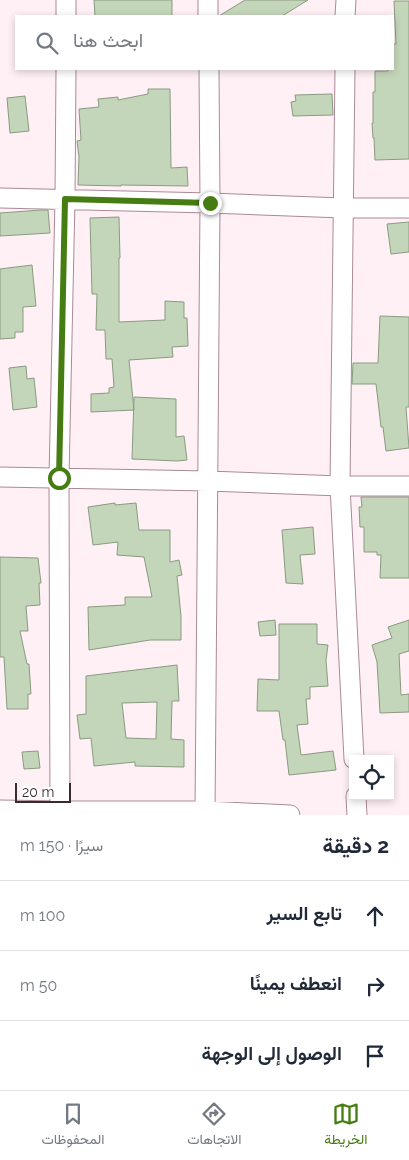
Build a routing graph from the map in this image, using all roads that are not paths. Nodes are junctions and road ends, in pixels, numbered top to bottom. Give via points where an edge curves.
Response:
1 (66, 0) edge
2 (208, 0) edge
3 (346, 0) edge
4 (66, 15) edge
5 (208, 15) edge
6 (345, 15) edge
7 (66, 70) edge
8 (209, 70) edge
9 (345, 70) edge
10 (0, 198) edge
11 (65, 199) junction
12 (210, 203) junction
13 (343, 208) junction
14 (409, 208) edge
15 (0, 477) edge
16 (59, 478) junction
17 (208, 481) junction
18 (340, 486) junction
19 (409, 486) edge
20 (354, 755) edge
21 (356, 800) edge
22 (0, 810) edge
23 (60, 813) edge
24 (205, 813) edge
25 (290, 815) edge
26 (357, 815) edge

1 - 4 street
2 - 5 street
3 - 6 street
7 - 11 street
8 - 12 street
9 - 13 street
10 - 11 street
11 - 12 street
11 - 16 street
12 - 13 street
12 - 17 street
13 - 14 street
13 - 18 street
15 - 16 street
16 - 17 street
16 - 23 street
17 - 18 street
17 - 24 street
18 - 19 street
18 - 20 street
21 - 26 street
22 - 23 street
23 - 24 street
24 - 25 street

